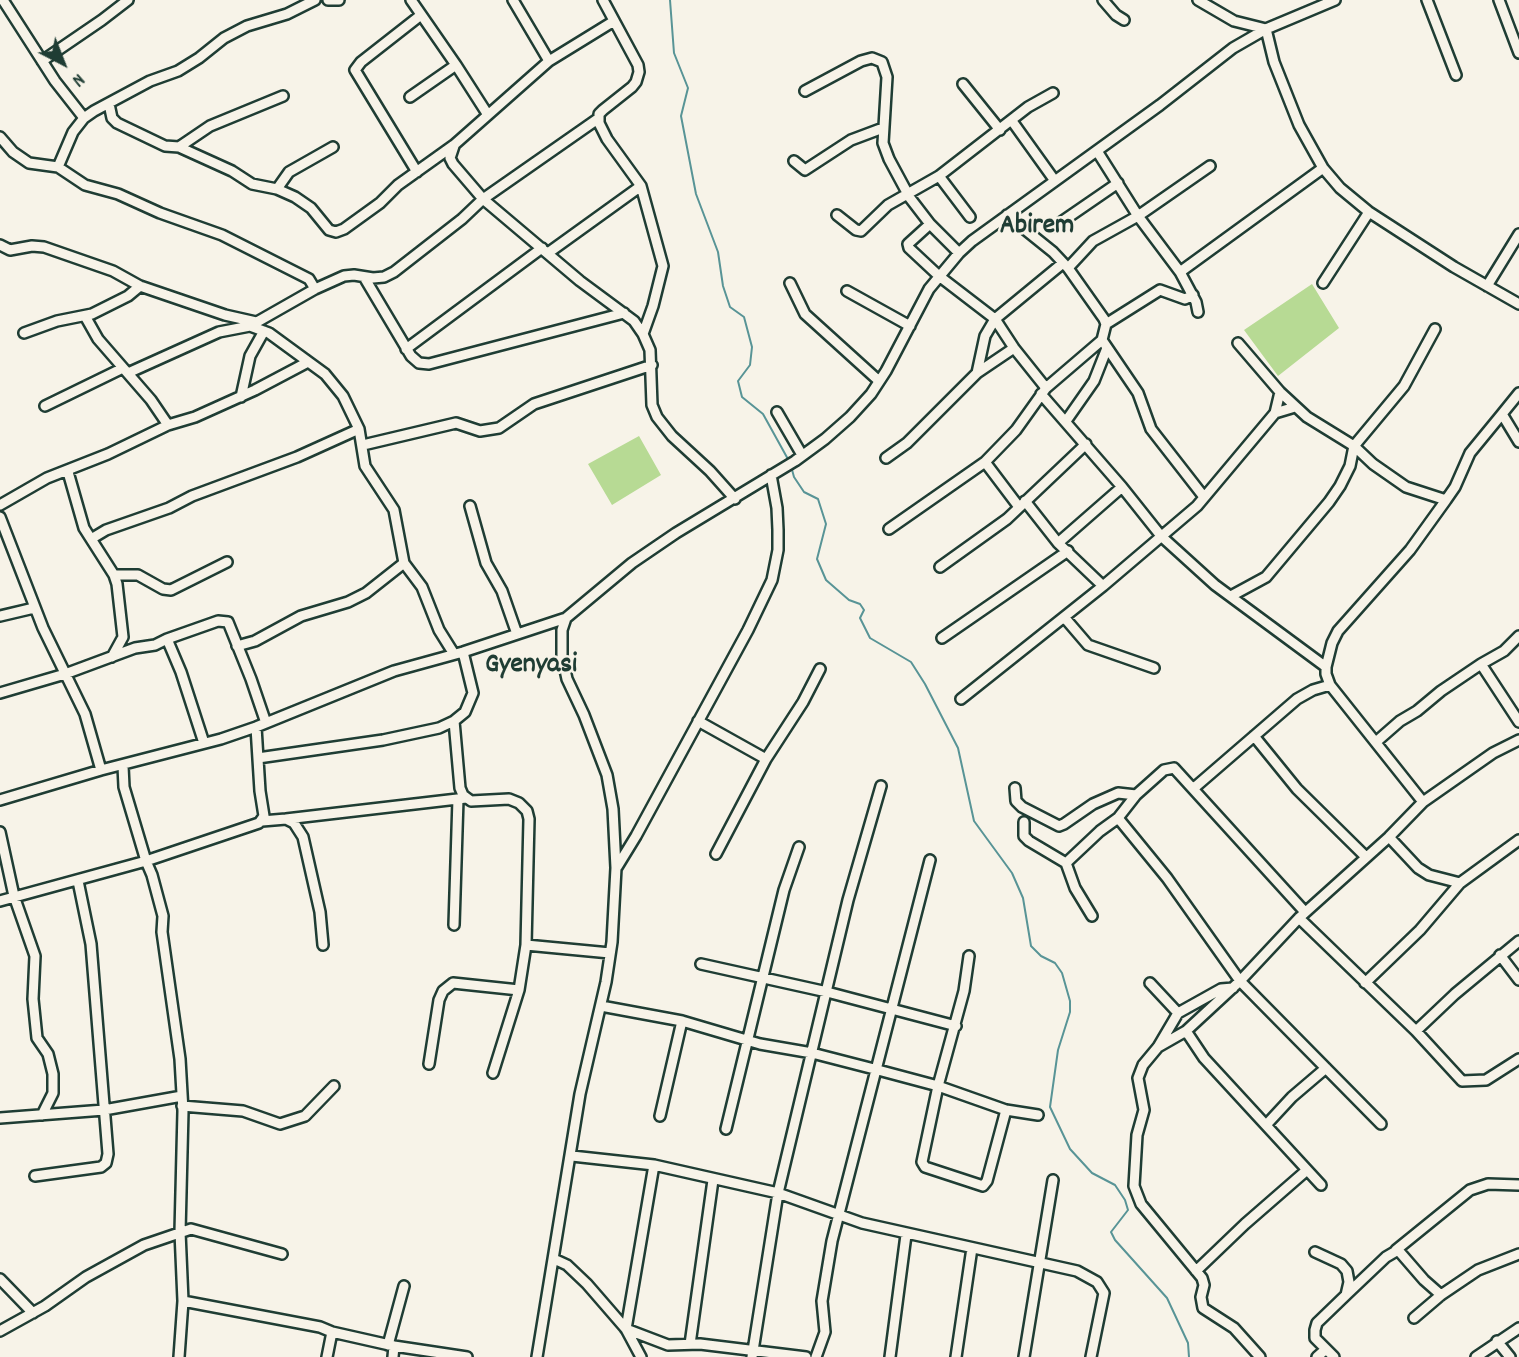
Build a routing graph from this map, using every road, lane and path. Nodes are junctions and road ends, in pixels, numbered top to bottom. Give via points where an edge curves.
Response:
1 (128, 0) edge
2 (315, 0) edge
3 (328, 0) edge
4 (339, 0) edge
5 (411, 0) edge
6 (513, 0) edge
7 (603, 0) edge
8 (1102, 0) edge
9 (1198, 0) edge
10 (1335, 0) edge
11 (1427, 0) edge
12 (1499, 0) edge
13 (2, 1) edge
14 (421, 15) junction
15 (1124, 19) dead end
16 (614, 22) junction
17 (1266, 29) junction
18 (1519, 52) edge
19 (42, 61) junction
20 (549, 61) junction
21 (456, 65) junction
22 (1456, 75) dead end
23 (963, 84) dead end
24 (805, 91) dead end
25 (1054, 93) dead end
26 (283, 96) dead end
27 (410, 97) dead end
28 (109, 104) junction
29 (488, 115) junction
30 (84, 118) junction
31 (599, 118) junction
32 (1012, 121) junction
33 (883, 128) junction
34 (1000, 130) junction
35 (0, 137) edge
36 (454, 145) junction
37 (179, 147) junction
38 (333, 147) dead end
39 (1097, 151) junction
40 (794, 161) dead end
41 (1210, 166) dead end
42 (58, 167) junction
43 (1324, 168) junction
44 (417, 172) junction
45 (939, 176) junction
46 (1055, 181) junction
47 (1118, 183) junction
48 (640, 186) junction
49 (277, 189) junction
50 (907, 194) junction
51 (483, 199) junction
52 (1369, 212) junction
53 (837, 215) dead end
54 (1007, 215) junction
55 (1138, 216) junction
56 (970, 217) dead end
57 (930, 224) junction
58 (1054, 227) dead end
59 (1519, 234) edge
60 (0, 245) edge
61 (10, 250) junction
62 (545, 251) junction
63 (959, 253) junction
64 (0, 254) edge
65 (1065, 265) junction
66 (1180, 272) junction
67 (939, 276) junction
68 (364, 277) junction
69 (790, 282) dead end
70 (1323, 283) dead end
71 (140, 286) junction
72 (1488, 286) junction
73 (315, 289) junction
74 (847, 290) dead end
75 (1193, 295) junction
76 (1519, 304) edge
77 (1198, 312) dead end
78 (624, 313) junction
79 (85, 316) junction
80 (995, 319) junction
81 (258, 322) junction
82 (1106, 324) junction
83 (910, 326) junction
84 (1435, 329) dead end
85 (266, 332) junction
86 (24, 333) dead end
87 (643, 334) junction
88 (1238, 342) dead end
89 (1105, 344) junction
90 (1014, 348) junction
91 (406, 349) junction
92 (308, 362) junction
93 (652, 365) junction
94 (125, 370) junction
95 (977, 373) junction
96 (879, 382) junction
97 (1043, 391) junction
98 (1280, 392) junction
99 (1519, 393) edge
100 (241, 397) junction
101 (45, 406) dead end
102 (1295, 407) junction
103 (777, 412) dead end
104 (1275, 413) junction
105 (1502, 414) junction
106 (1066, 421) junction
107 (168, 425) junction
108 (359, 429) junction
109 (1519, 442) edge
110 (1086, 444) junction
111 (363, 445) junction
112 (1354, 446) junction
113 (886, 458) dead end
114 (794, 461) junction
115 (985, 462) junction
116 (68, 472) junction
117 (771, 475) junction
118 (1122, 487) junction
119 (1204, 497) junction
120 (735, 499) junction
121 (1446, 500) junction
122 (1022, 504) junction
123 (0, 505) edge
124 (470, 506) dead end
125 (0, 517) edge
126 (888, 529) dead end
127 (1161, 536) junction
128 (91, 539) junction
129 (1058, 544) junction
130 (1068, 551) junction
131 (228, 562) dead end
132 (404, 563) junction
133 (940, 567) dead end
134 (114, 575) junction
135 (1103, 586) junction
136 (1231, 596) junction
137 (34, 608) junction
138 (0, 616) edge
139 (1064, 617) junction
140 (566, 618) junction
141 (517, 634) junction
142 (1519, 636) edge
143 (123, 637) junction
144 (942, 638) dead end
145 (167, 639) junction
146 (237, 646) junction
147 (135, 648) junction
148 (459, 653) junction
149 (112, 657) junction
150 (1481, 664) junction
151 (1154, 668) dead end
152 (820, 669) dead end
153 (1326, 671) junction
154 (65, 674) junction
155 (1330, 685) junction
156 (1313, 690) junction
157 (0, 693) edge
158 (961, 699) dead end
159 (454, 721) junction
160 (698, 722) junction
161 (1519, 722) edge
162 (266, 723) junction
163 (256, 727) junction
164 (1254, 736) junction
165 (1519, 740) edge
166 (1376, 741) junction
167 (204, 743) junction
168 (258, 758) junction
169 (766, 759) junction
170 (122, 766) junction
171 (101, 770) junction
172 (881, 786) dead end
173 (1015, 788) dead end
174 (1194, 788) junction
175 (1136, 794) junction
176 (462, 799) junction
177 (0, 800) edge
178 (1423, 802) junction
179 (1118, 818) junction
180 (286, 819) junction
181 (262, 821) junction
182 (1024, 822) dead end
183 (0, 832) edge
184 (1389, 837) junction
185 (1519, 840) edge
186 (799, 848) dead end
187 (716, 854) dead end
188 (1366, 857) junction
189 (930, 860) dead end
190 (146, 861) junction
191 (1066, 863) junction
192 (616, 868) junction
193 (78, 881) junction
194 (1460, 883) junction
195 (14, 896) junction
196 (0, 901) edge
197 (1302, 915) junction
198 (1092, 916) dead end
199 (454, 925) dead end
200 (1519, 941) edge
201 (324, 945) dead end
202 (526, 945) junction
203 (610, 953) junction
204 (1500, 955) junction
205 (969, 956) dead end
206 (701, 964) dead end
207 (1232, 972) junction
208 (763, 977) junction
209 (1519, 980) edge
210 (1365, 982) junction
211 (1150, 983) dead end
212 (1236, 984) junction
213 (1221, 989) junction
214 (519, 990) junction
215 (827, 992) junction
216 (1216, 1003) junction
217 (601, 1006) junction
218 (892, 1009) junction
219 (1178, 1013) junction
220 (682, 1021) junction
221 (956, 1026) junction
222 (1186, 1031) junction
223 (1416, 1031) junction
224 (747, 1040) junction
225 (1158, 1047) junction
226 (812, 1053) junction
227 (1519, 1059) edge
228 (429, 1064) dead end
229 (1326, 1068) junction
230 (878, 1070) junction
231 (493, 1073) dead end
232 (334, 1086) dead end
233 (938, 1086) junction
234 (182, 1101) junction
235 (104, 1110) junction
236 (1006, 1110) junction
237 (42, 1115) junction
238 (1038, 1115) dead end
239 (660, 1116) dead end
240 (0, 1118) edge
241 (1267, 1124) junction
242 (1381, 1124) dead end
243 (726, 1129) dead end
244 (572, 1156) junction
245 (654, 1165) junction
246 (1307, 1170) junction
247 (35, 1176) dead end
248 (713, 1180) junction
249 (1053, 1180) dead end
250 (1321, 1185) dead end
251 (1519, 1185) edge
252 (778, 1193) junction
253 (839, 1215) junction
254 (180, 1232) junction
255 (906, 1235) junction
256 (972, 1248) junction
257 (1396, 1250) junction
258 (1315, 1252) dead end
259 (282, 1254) dead end
260 (1519, 1254) edge
261 (554, 1259) junction
262 (1039, 1264) junction
263 (1196, 1271) junction
264 (0, 1279) edge
265 (404, 1286) dead end
266 (1441, 1294) junction
267 (1346, 1295) junction
268 (183, 1301) junction
269 (33, 1313) junction
270 (1414, 1318) dead end
271 (1519, 1328) edge
272 (626, 1329) junction
273 (2, 1330) edge
274 (332, 1332) junction
275 (0, 1341) edge
276 (1497, 1341) junction
277 (690, 1344) junction
278 (391, 1346) junction
279 (1325, 1350) junction
280 (753, 1353) edge
281 (179, 1357) edge
282 (327, 1357) edge
283 (393, 1357) edge
284 (467, 1357) edge
285 (537, 1357) edge
286 (641, 1357) edge
287 (806, 1357) edge
288 (816, 1357) edge
289 (890, 1357) edge
290 (956, 1357) edge
291 (1024, 1357) edge
292 (1091, 1357) edge
293 (1260, 1357) edge
294 (1317, 1357) edge
295 (1334, 1357) edge
296 (1476, 1357) edge
297 (1510, 1357) edge

1 - 19 street
2 - 28 street via 247,26 178,71
3 - 4 street
5 - 14 street
6 - 20 street
7 - 16 street
8 - 15 street
9 - 17 street via 1234,21
10 - 17 street
11 - 22 street
12 - 18 street
13 - 19 street
14 - 21 street
14 - 44 street via 355,70
16 - 20 street
16 - 31 street via 638,65 638,76
17 - 39 street via 1226,53
17 - 43 street via 1289,103
19 - 30 street
20 - 29 street
21 - 27 street
21 - 29 street
23 - 34 street
24 - 33 street via 861,61 878,58 887,77
25 - 32 street
26 - 37 street via 210,126
28 - 30 street
28 - 37 street via 117,123 165,146
29 - 36 street
30 - 42 street via 69,138
31 - 48 street via 607,139
31 - 51 street
32 - 34 street
32 - 46 street
33 - 40 street via 851,140 805,170
33 - 50 street via 883,143
34 - 45 street
35 - 42 street via 29,163
36 - 44 street
36 - 51 street via 453,164
37 - 49 street via 252,184
38 - 49 street via 289,173
39 - 46 street
39 - 47 street
41 - 55 street
42 - 73 street via 85,185 251,248 309,279
43 - 52 street
43 - 66 street
44 - 49 street via 336,232 311,208
45 - 50 street
45 - 56 street
46 - 54 street
47 - 55 street
47 - 58 street
48 - 62 street
48 - 87 street via 663,266
50 - 53 street via 860,231
50 - 57 street
51 - 62 street
51 - 68 street via 394,272
52 - 70 street
52 - 72 street
54 - 63 street
54 - 65 street
55 - 65 street via 1093,241
55 - 66 street
57 - 63 street
57 - 67 street via 908,246
59 - 72 street
60 - 61 street
61 - 64 street
61 - 71 street via 44,247 113,271
62 - 78 street
62 - 91 street
63 - 67 street
65 - 80 street
65 - 82 street
66 - 75 street
67 - 80 street
67 - 83 street
68 - 73 street via 344,276
68 - 91 street
69 - 96 street via 805,314
71 - 79 street
71 - 81 street
72 - 76 street
73 - 81 street
74 - 83 street
75 - 77 street
75 - 82 street via 1185,299 1160,290
78 - 87 street
78 - 91 street via 429,364 415,361
79 - 86 street
79 - 94 street
80 - 90 street
80 - 95 street via 985,336
81 - 85 street
81 - 85 street
81 - 94 street via 219,332
82 - 89 street
83 - 96 street
84 - 112 street via 1404,386
85 - 92 street
85 - 100 street via 250,356
87 - 93 street
88 - 98 street
89 - 97 street
89 - 106 street via 1094,381
89 - 119 street via 1138,393 1151,429
90 - 95 street
90 - 97 street
92 - 100 street
92 - 108 street via 335,386
93 - 111 street via 534,404 499,428 480,430 456,423
93 - 120 street via 652,405 657,417
94 - 101 street
94 - 107 street
95 - 113 street
96 - 114 street via 850,417
97 - 106 street
97 - 115 street via 1016,430
98 - 102 street
98 - 104 street
99 - 105 street
100 - 107 street
102 - 104 street
102 - 112 street
103 - 114 street
104 - 119 street
105 - 109 street
105 - 121 street via 1470,453
106 - 110 street
107 - 116 street
108 - 111 street
108 - 128 street
110 - 118 street
110 - 122 street
111 - 132 street via 365,466 394,510
112 - 121 street via 1406,487
112 - 136 street via 1350,466 1329,502 1266,577
114 - 117 street
115 - 122 street
115 - 126 street
116 - 123 street via 47,478
116 - 128 street via 78,514
117 - 120 street
117 - 160 street via 778,530 772,580
118 - 127 street
118 - 129 street
119 - 127 street
120 - 140 street via 632,563
121 - 153 street via 1410,550 1338,631
122 - 129 street
122 - 133 street via 993,531
124 - 141 street via 486,563
125 - 137 street
127 - 135 street
127 - 136 street
128 - 134 street
129 - 130 street
130 - 135 street
130 - 144 street
131 - 134 street via 171,590 138,575
132 - 146 street via 348,602 301,616
132 - 148 street via 422,587 439,630
134 - 143 street
135 - 139 street
136 - 153 street
137 - 138 street
137 - 154 street
139 - 151 street via 1088,645
139 - 158 street
140 - 141 street
140 - 192 street via 562,656 607,775
141 - 148 street
142 - 150 street
143 - 147 street
143 - 149 street
145 - 146 street via 218,621 228,622
145 - 147 street
145 - 167 street
146 - 162 street
147 - 149 street
148 - 159 street via 473,693 465,712
148 - 162 street via 394,671
149 - 154 street
150 - 161 street
150 - 166 street
152 - 169 street
153 - 155 street
153 - 156 street
154 - 157 street
154 - 171 street via 85,714
155 - 156 street
155 - 166 street
156 - 164 street
159 - 168 street via 439,729 383,740
159 - 176 street
160 - 169 street
160 - 192 street
162 - 163 street
163 - 167 street
163 - 168 street
164 - 174 street
164 - 188 street via 1297,789
165 - 178 street
166 - 178 street
167 - 170 street
168 - 181 street
169 - 187 street
170 - 171 street
170 - 190 street
171 - 177 street
172 - 215 street
173 - 175 street via 1016,801 1022,807 1059,826 1118,793
174 - 175 street via 1170,768
174 - 197 street
175 - 179 street
176 - 180 street
176 - 199 street
176 - 202 street via 509,799 527,811
178 - 184 street
179 - 191 street
179 - 207 street via 1167,878
180 - 181 street
180 - 201 street via 294,823 307,845
181 - 190 street
182 - 191 street via 1029,841
183 - 195 street
184 - 188 street
184 - 194 street via 1429,876
185 - 194 street
186 - 208 street
188 - 197 street
189 - 218 street
190 - 193 street
190 - 234 street via 163,916
191 - 198 street
192 - 203 street
193 - 195 street
193 - 235 street via 91,944
194 - 210 street via 1420,930
195 - 196 street
195 - 237 street via 35,956 37,1038 53,1074 53,1093
197 - 210 street
197 - 212 street
200 - 204 street
202 - 203 street
202 - 214 street
203 - 217 street
204 - 209 street
204 - 223 street
205 - 221 street
206 - 208 street
207 - 212 street
207 - 213 street
208 - 215 street
208 - 224 street
210 - 223 street
211 - 219 street
212 - 213 street
212 - 216 street
212 - 229 street
213 - 216 street
213 - 219 street
214 - 228 street via 453,983 447,987 439,1000
214 - 231 street
215 - 218 street
215 - 226 street
216 - 222 street
217 - 220 street
217 - 244 street via 580,1094
218 - 221 street
218 - 230 street
219 - 225 street
220 - 224 street
220 - 239 street
221 - 233 street
222 - 225 street
222 - 241 street via 1204,1058
223 - 227 street via 1462,1081 1486,1080
224 - 226 street
224 - 243 street
225 - 263 street via 1138,1078 1144,1110 1137,1135 1134,1186 1141,1204
226 - 230 street
226 - 252 street
229 - 241 street
229 - 242 street
230 - 233 street
230 - 253 street
232 - 234 street via 305,1116 281,1124 243,1111
233 - 236 street
233 - 236 street via 922,1162 930,1170 983,1185
234 - 235 street
234 - 254 street
235 - 237 street
235 - 247 street via 106,1163
236 - 238 street
237 - 240 street
241 - 246 street
244 - 245 street
244 - 261 street
245 - 248 street
245 - 272 street
246 - 250 street
246 - 263 street
248 - 252 street
248 - 277 street
249 - 262 street
251 - 257 street via 1488,1184 1470,1190
252 - 253 street
252 - 280 street
253 - 255 street
253 - 288 street via 822,1301 825,1332
254 - 259 street via 198,1230
254 - 268 street
254 - 269 street via 86,1277
255 - 256 street
255 - 289 street
256 - 262 street
256 - 290 street
257 - 266 street
257 - 267 street
258 - 267 street via 1347,1271
260 - 266 street via 1478,1270
261 - 272 street via 587,1283
261 - 285 street
262 - 291 street
262 - 292 street via 1077,1271 1100,1285 1104,1293
263 - 293 street via 1204,1285 1203,1308 1234,1328
264 - 269 street
265 - 278 street
266 - 270 street
267 - 279 street via 1317,1323 1315,1338
268 - 274 street via 306,1323
268 - 281 street
269 - 273 street
271 - 276 street
272 - 277 street via 668,1345
272 - 286 street
273 - 275 street
274 - 278 street
274 - 282 street
276 - 296 street
276 - 297 street
277 - 280 street
278 - 283 street
278 - 284 street
279 - 294 street
279 - 295 street
280 - 287 street

